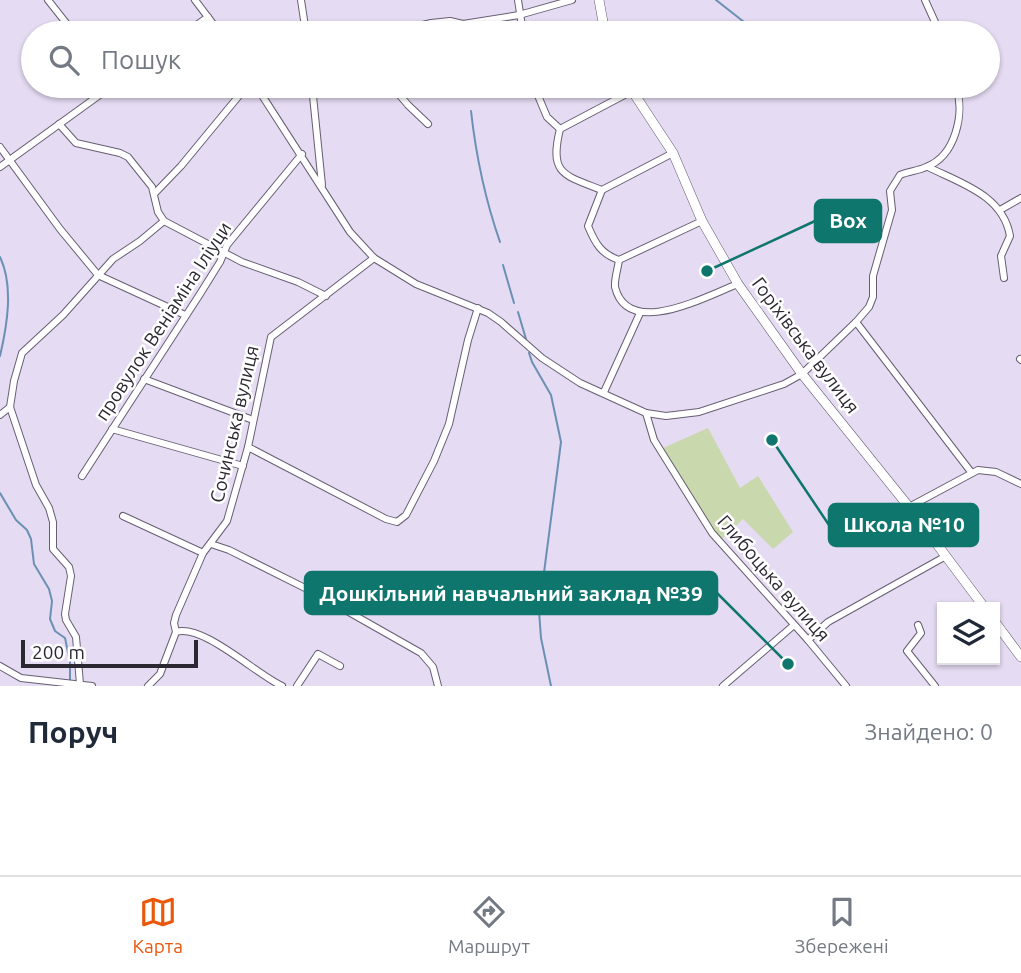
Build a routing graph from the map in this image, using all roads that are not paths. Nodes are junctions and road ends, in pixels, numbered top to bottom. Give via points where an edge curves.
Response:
1 (48, 0) edge
2 (195, 0) edge
3 (301, 0) edge
4 (518, 0) edge
5 (572, 0) edge
6 (599, 0) edge
7 (925, 0) edge
8 (519, 15) junction
9 (208, 16) junction
10 (65, 21) edge
11 (201, 21) edge
12 (212, 21) edge
13 (304, 21) edge
14 (482, 21) edge
15 (520, 21) edge
16 (603, 21) edge
17 (935, 21) edge
18 (96, 98) edge
19 (237, 98) edge
20 (265, 98) edge
21 (313, 98) edge
22 (403, 98) edge
23 (538, 98) edge
24 (614, 98) edge
25 (637, 98) edge
26 (959, 98) edge
27 (60, 124) junction
28 (428, 124) dead end
29 (560, 129) junction
30 (0, 146) edge
31 (673, 153) junction
32 (302, 154) junction
33 (10, 160) junction
34 (0, 167) edge
35 (928, 167) junction
36 (322, 186) junction
37 (602, 190) junction
38 (155, 193) junction
39 (1021, 198) edge
40 (1000, 210) junction
41 (164, 221) junction
42 (702, 221) junction
43 (225, 252) junction
44 (374, 258) junction
45 (619, 260) junction
46 (98, 275) junction
47 (1004, 278) dead end
48 (738, 284) junction
49 (326, 296) junction
50 (478, 308) junction
51 (640, 313) junction
52 (185, 315) junction
53 (856, 322) junction
54 (802, 374) junction
55 (144, 379) junction
56 (604, 392) junction
57 (10, 408) junction
58 (646, 413) junction
59 (0, 415) edge
60 (253, 420) junction
61 (112, 429) junction
62 (248, 447) junction
63 (243, 466) junction
64 (971, 472) junction
65 (82, 476) dead end
66 (1021, 484) edge
67 (909, 507) junction
68 (123, 516) dead end
69 (211, 544) junction
70 (203, 553) junction
71 (946, 556) junction
72 (980, 602) edge
73 (794, 625) junction
74 (918, 625) dead end
75 (1000, 629) edge
76 (176, 632) junction
77 (808, 640) junction
78 (1021, 657) edge
79 (0, 666) edge
80 (340, 666) dead end
81 (160, 674) junction
82 (78, 684) junction
83 (92, 686) edge
84 (148, 686) edge
85 (156, 686) edge
86 (282, 686) edge
87 (297, 686) edge
88 (438, 686) edge
89 (723, 686) edge
90 (846, 686) edge
91 (934, 686) edge

1 - 10 street
2 - 9 street
3 - 13 street
4 - 8 street
5 - 8 street
6 - 16 street
7 - 17 street
8 - 14 street
8 - 15 street
9 - 11 street
9 - 12 street
18 - 27 street
19 - 38 street
20 - 32 street
21 - 36 street
22 - 28 street
23 - 29 street via 547,117
24 - 29 street
25 - 31 street, Горіхівська вулиця
26 - 35 street via 955,135
27 - 33 street
27 - 38 street via 76,143 128,157
29 - 37 street via 555,158 559,167 568,176
30 - 33 street
31 - 37 street
31 - 42 street, Горіхівська вулиця
32 - 36 street
32 - 43 street, провулок Веніаміна Іліуци
33 - 34 street
33 - 46 street
35 - 40 street via 978,192
35 - 53 street via 900,175 894,182 892,210 873,276 873,297
36 - 44 street via 350,232
37 - 45 street via 588,226 596,245
38 - 41 street
39 - 40 street
40 - 47 street via 1010,236 1001,256
41 - 43 street
41 - 46 street
42 - 45 street
42 - 48 street, Горіхівська вулиця
43 - 49 street
43 - 52 street, провулок Веніаміна Іліуци
44 - 49 street, Сочинська вулиця
44 - 50 street via 416,284
45 - 51 street via 615,286 625,305
46 - 52 street
46 - 57 street via 22,353
48 - 51 street via 671,310
48 - 54 street, Горіхівська вулиця
49 - 60 street, Сочинська вулиця via 271,337
50 - 56 street via 559,370
50 - 62 street via 449,424 406,515 397,523
51 - 56 street
52 - 55 street, провулок Веніаміна Іліуци
53 - 54 street
53 - 64 street
54 - 58 street via 699,412
54 - 67 street, Горіхівська вулиця
55 - 60 street
55 - 61 street, провулок Веніаміна Іліуци
56 - 58 street
57 - 59 street
57 - 82 street via 36,485 50,508 53,550 69,566 65,614 76,636
58 - 73 street, Глибоцька вулиця via 654,440 712,533
60 - 62 street, Сочинська вулиця
61 - 63 street
61 - 65 street, провулок Веніаміна Іліуци
62 - 63 street, Сочинська вулиця
63 - 69 street, Сочинська вулиця via 227,521
64 - 66 street via 996,472
64 - 67 street
67 - 71 street, Горіхівська вулиця
68 - 70 street
69 - 70 street, Сочинська вулиця
69 - 88 street via 317,594 421,653 433,667
70 - 76 street, Сочинська вулиця via 176,615
71 - 72 street, Горіхівська вулиця
71 - 77 street via 828,622
73 - 77 street, Глибоцька вулиця
73 - 89 street
74 - 91 street via 921,633 908,651
75 - 78 street
76 - 81 street, Сочинська вулиця
76 - 86 street via 184,629 200,634
77 - 90 street, Глибоцька вулиця
79 - 82 street via 21,678
80 - 87 street via 318,654
81 - 84 street
81 - 85 street, Сочинська вулиця
82 - 83 street

